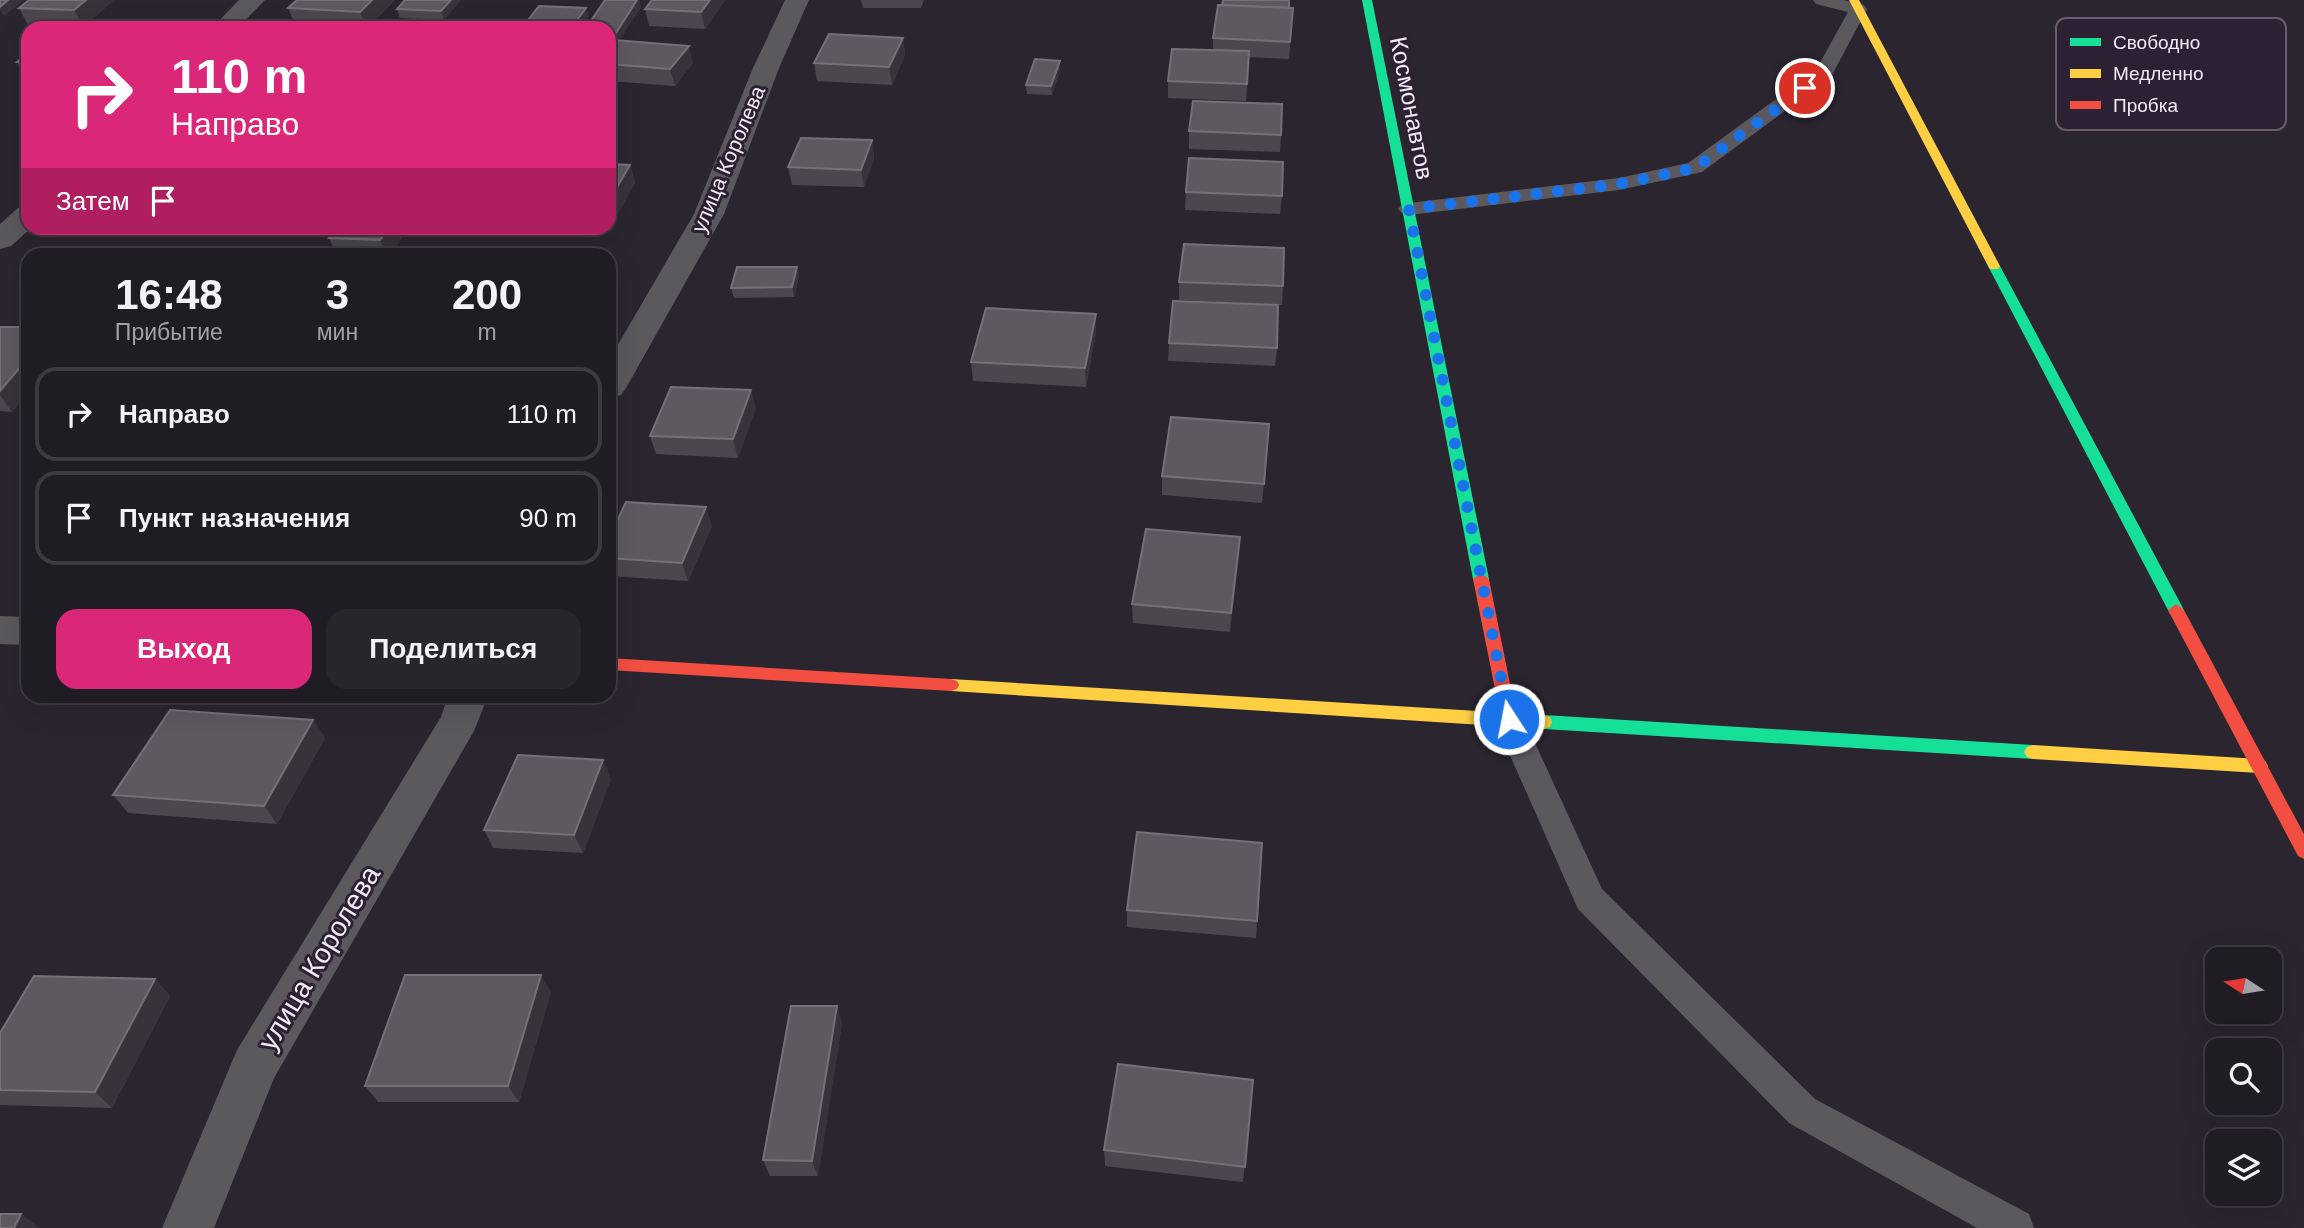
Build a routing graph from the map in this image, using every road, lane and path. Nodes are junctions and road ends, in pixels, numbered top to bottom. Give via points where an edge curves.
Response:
1 (253, 0) edge
2 (797, 0) edge
3 (1367, 0) edge
4 (1822, 0) edge
5 (1856, 4) edge
6 (231, 21) edge
7 (1409, 209) junction
8 (21, 220) edge
9 (0, 240) edge
10 (616, 375) edge
11 (0, 630) edge
12 (21, 631) edge
13 (616, 664) edge
14 (466, 703) edge
15 (1509, 719) junction
16 (2259, 766) junction
17 (2304, 851) edge
18 (188, 1228) edge
19 (2015, 1228) edge

1 - 6 street
2 - 10 street, улица Королева via 709,214
3 - 7 street, Космонавтов
4 - 5 lane
5 - 7 lane via 1824,73 1695,168 1619,184
5 - 16 street
7 - 15 street, Космонавтов
8 - 9 street
11 - 12 street
13 - 15 street
14 - 18 street, улица Королева via 460,720 254,1066
15 - 16 street
15 - 19 lane via 1590,900 1802,1111
16 - 17 street

